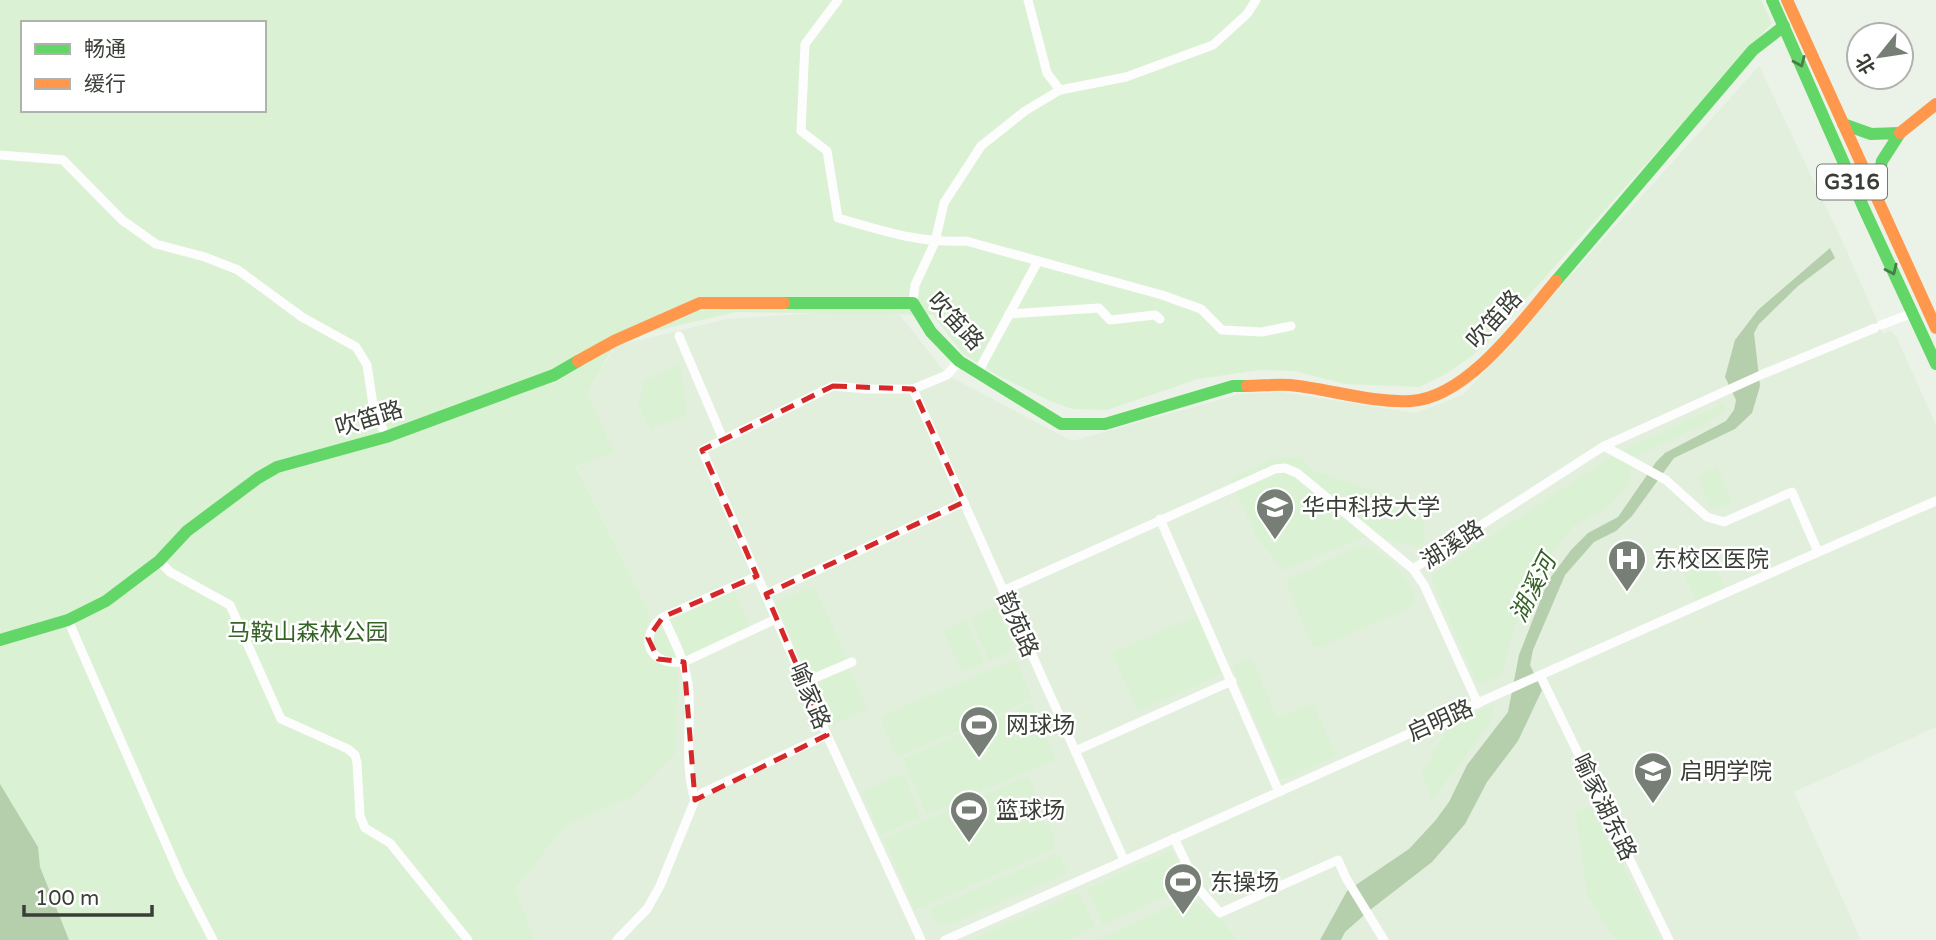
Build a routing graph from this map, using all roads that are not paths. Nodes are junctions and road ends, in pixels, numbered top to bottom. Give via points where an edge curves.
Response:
1 (838, 0) edge
2 (1028, 0) edge
3 (1256, 0) edge
4 (1772, 0) edge
5 (1787, 0) edge
6 (1784, 26) junction
7 (1060, 90) junction
8 (1936, 104) edge
9 (1843, 124) junction
10 (1900, 133) junction
11 (0, 155) edge
12 (1875, 194) junction
13 (935, 242) junction
14 (1038, 261) junction
15 (913, 303) junction
16 (1932, 312) edge
17 (1913, 313) junction
18 (1009, 314) junction
19 (1160, 319) dead end
20 (1291, 326) dead end
21 (1936, 328) edge
22 (679, 337) dead end
23 (959, 361) junction
24 (1936, 364) edge
25 (978, 372) junction
26 (913, 389) junction
27 (386, 437) junction
28 (723, 439) junction
29 (1604, 446) junction
30 (1936, 501) edge
31 (964, 502) junction
32 (1160, 519) junction
33 (1818, 552) junction
34 (159, 561) junction
35 (1413, 569) junction
36 (757, 576) junction
37 (1003, 591) junction
38 (765, 594) junction
39 (663, 617) junction
40 (776, 619) junction
41 (68, 620) junction
42 (0, 640) edge
43 (684, 662) junction
44 (852, 662) dead end
45 (1540, 675) junction
46 (1232, 681) junction
47 (805, 682) junction
48 (1478, 704) junction
49 (827, 735) junction
50 (1075, 751) junction
51 (1279, 792) junction
52 (695, 800) junction
53 (1174, 838) junction
54 (1124, 860) junction
55 (213, 940) edge
56 (467, 940) edge
57 (617, 940) edge
58 (921, 940) edge
59 (945, 940) edge
60 (1384, 940) edge
61 (1669, 940) edge

1 - 13 street via 805,44 802,131 827,150 838,218
2 - 7 street via 1048,73
3 - 7 street via 1213,45 1126,77
4 - 6 main road, G316
5 - 9 main road, G316
6 -> 17 main road, G316
6 - 25 main road, 吹笛路 via 1753,50 1505,341 1475,371 1439,394 1412,401 1289,385 1233,386 1105,424 1061,424
7 - 13 street via 981,146 944,203
8 - 10 main road
9 - 10 main road via 1865,134
9 - 12 main road, G316
10 - 12 main road via 1878,166
11 - 27 street via 63,160 122,220 156,244 238,270 302,317 356,347 367,365 373,405
12 - 16 main road, G316
13 - 14 street via 966,241
13 - 15 street via 915,285
14 - 18 street
14 - 20 street via 1201,309 1222,330 1262,332
15 - 23 main road, 吹笛路 via 931,332
15 - 27 main road, 吹笛路 via 700,303 614,341 554,375
16 - 21 main road, G316
17 - 24 main road, G316
17 - 29 street, 湖溪路
18 - 19 street via 1099,308 1110,320 1155,315
18 - 25 street
22 - 28 street
23 - 25 main road, 吹笛路
23 - 26 street via 947,375
26 - 28 street via 833,386
26 - 31 street, 韵苑路
27 - 34 main road, 吹笛路 via 277,467 187,531
28 - 36 street, 喻家路 via 702,450
29 - 33 street via 1666,480 1707,517 1724,522 1791,492
29 - 35 street, 湖溪路
30 - 33 street, 启明路
31 - 37 street, 韵苑路
31 - 38 street
32 - 35 street, 湖溪路 via 1285,468 1306,480
32 - 37 street, 湖溪路
32 - 46 street
33 - 45 street, 启明路
34 - 41 main road, 吹笛路 via 106,601
34 - 56 street via 170,572 230,605 281,719 352,752 365,828 390,843
35 - 48 street
36 - 38 street, 喻家路
36 - 39 street
37 - 50 street, 韵苑路
38 - 40 street, 喻家路
39 - 43 street
39 - 43 street via 652,626 650,648 658,659
40 - 43 street
40 - 47 street, 喻家路
41 - 42 main road, 吹笛路
41 - 55 street via 181,878
43 - 52 street via 689,692 690,783
44 - 47 street
45 - 48 street, 启明路
45 - 61 street, 喻家湖东路
46 - 50 street
46 - 51 street
47 - 49 street, 喻家路
48 - 51 street, 启明路
49 - 52 street
49 - 58 street, 喻家路
50 - 54 street, 韵苑路
51 - 53 street, 启明路
52 - 57 street via 660,886
53 - 54 street, 启明路
53 - 60 street via 1198,888 1220,913 1338,860
54 - 59 street, 启明路

